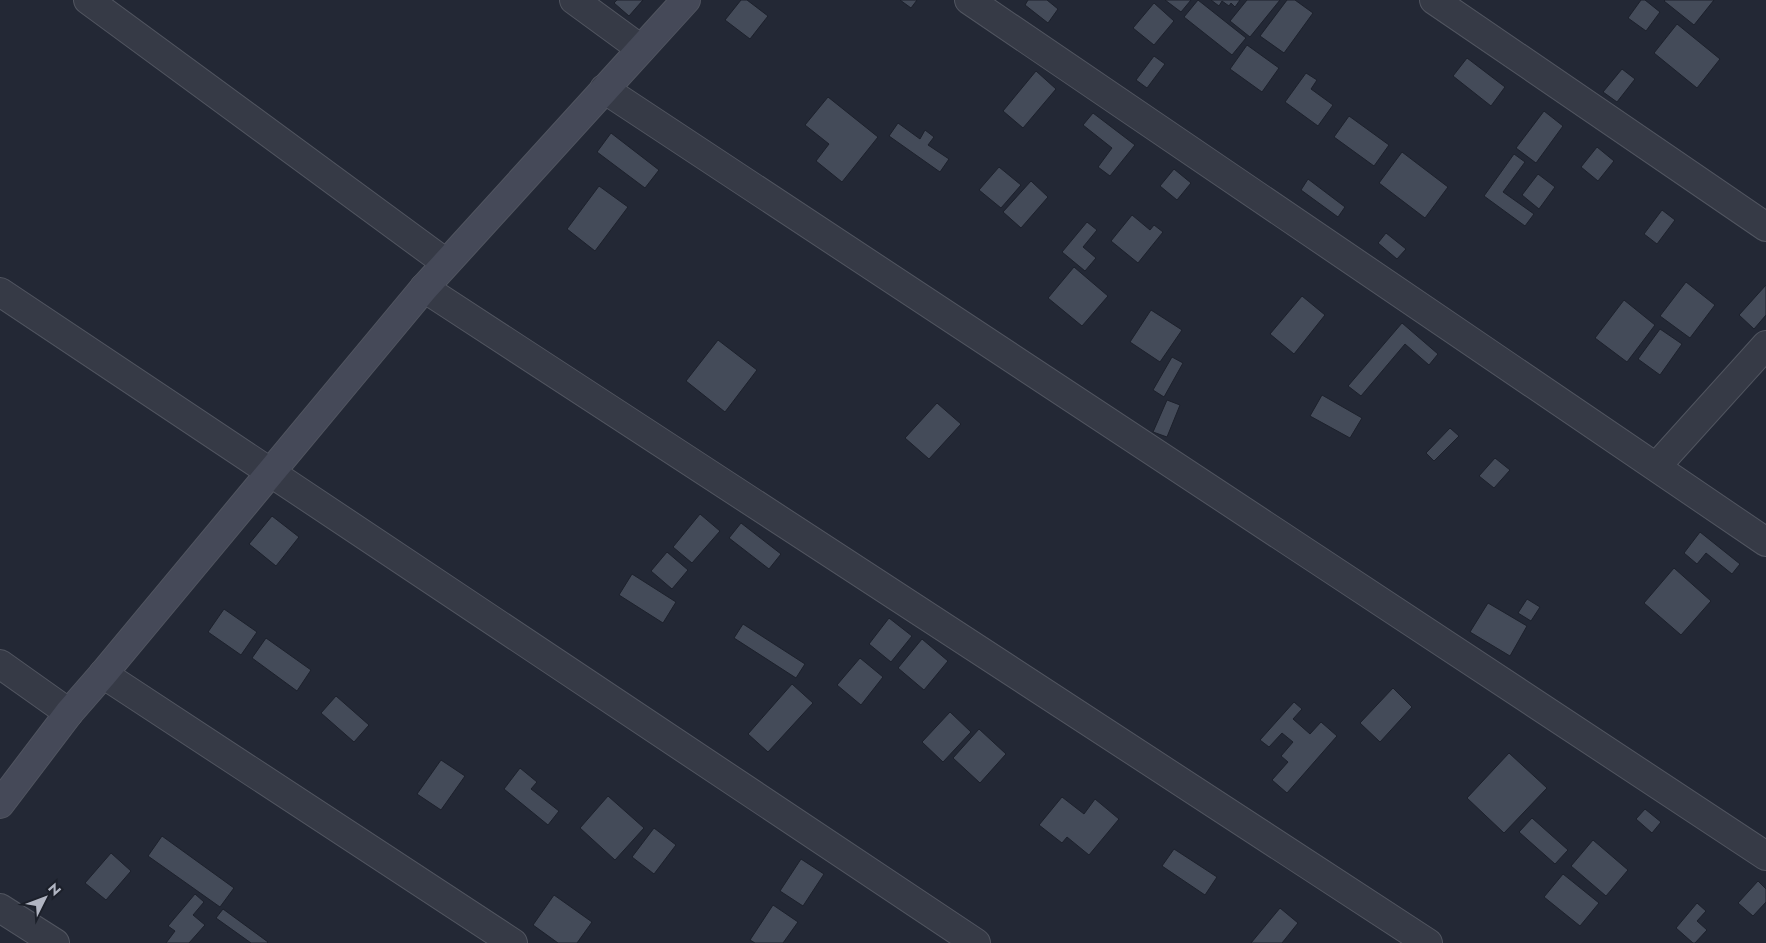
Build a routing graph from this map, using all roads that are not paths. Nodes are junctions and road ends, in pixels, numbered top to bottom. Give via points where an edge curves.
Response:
1 (88, 0) edge
2 (574, 0) edge
3 (686, 0) edge
4 (969, 0) edge
5 (1434, 0) edge
6 (641, 49) junction
7 (604, 89) junction
8 (1766, 227) edge
9 (446, 263) junction
10 (424, 288) junction
11 (0, 292) edge
12 (1766, 345) edge
13 (1656, 467) junction
14 (270, 473) junction
15 (1766, 542) edge
16 (0, 664) edge
17 (103, 674) junction
18 (69, 713) junction
19 (0, 804) edge
20 (1766, 856) edge
21 (0, 908) edge
22 (55, 943) edge
23 (513, 943) edge
24 (976, 943) edge
25 (1428, 943) edge

1 - 9 street
2 - 6 street
3 - 6 main road
4 - 13 street
5 - 8 street
6 - 7 main road
7 - 9 main road
7 - 20 street
9 - 10 main road
10 - 14 main road
10 - 25 street
11 - 14 street
12 - 13 street
13 - 15 street
14 - 17 main road
14 - 24 street
16 - 18 street
17 - 18 main road
17 - 23 street
18 - 19 main road
21 - 22 street

